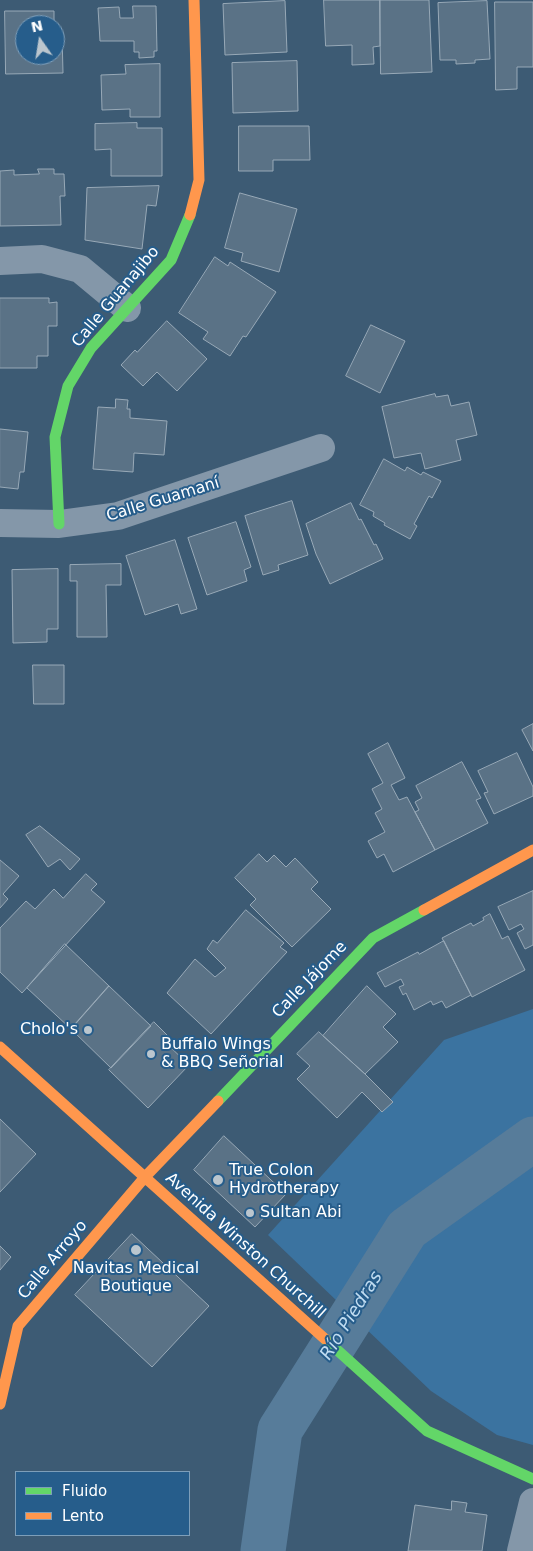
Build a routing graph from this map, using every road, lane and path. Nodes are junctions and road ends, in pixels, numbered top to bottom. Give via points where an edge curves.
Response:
1 (194, 0) edge
2 (0, 261) edge
3 (127, 308) junction
4 (321, 448) dead end
5 (0, 523) edge
6 (59, 524) junction
7 (533, 850) edge
8 (0, 1047) edge
9 (145, 1177) junction
10 (0, 1404) edge
11 (533, 1480) edge
12 (533, 1502) edge
13 (521, 1551) edge

1 - 3 street, Calle Guanajibo via 199,180 189,219 171,260
2 - 3 street via 42,259 80,269
3 - 6 street, Calle Guanajibo via 90,348 68,386 55,437
4 - 6 street, Calle Guamaní via 118,516
5 - 6 street, Calle Guamaní
7 - 9 street, Calle Jájome via 373,938
8 - 9 street, Avenida Winston Churchill
9 - 10 street, Calle Arroyo via 18,1326
9 - 11 street, Avenida Winston Churchill via 427,1431
12 - 13 street

